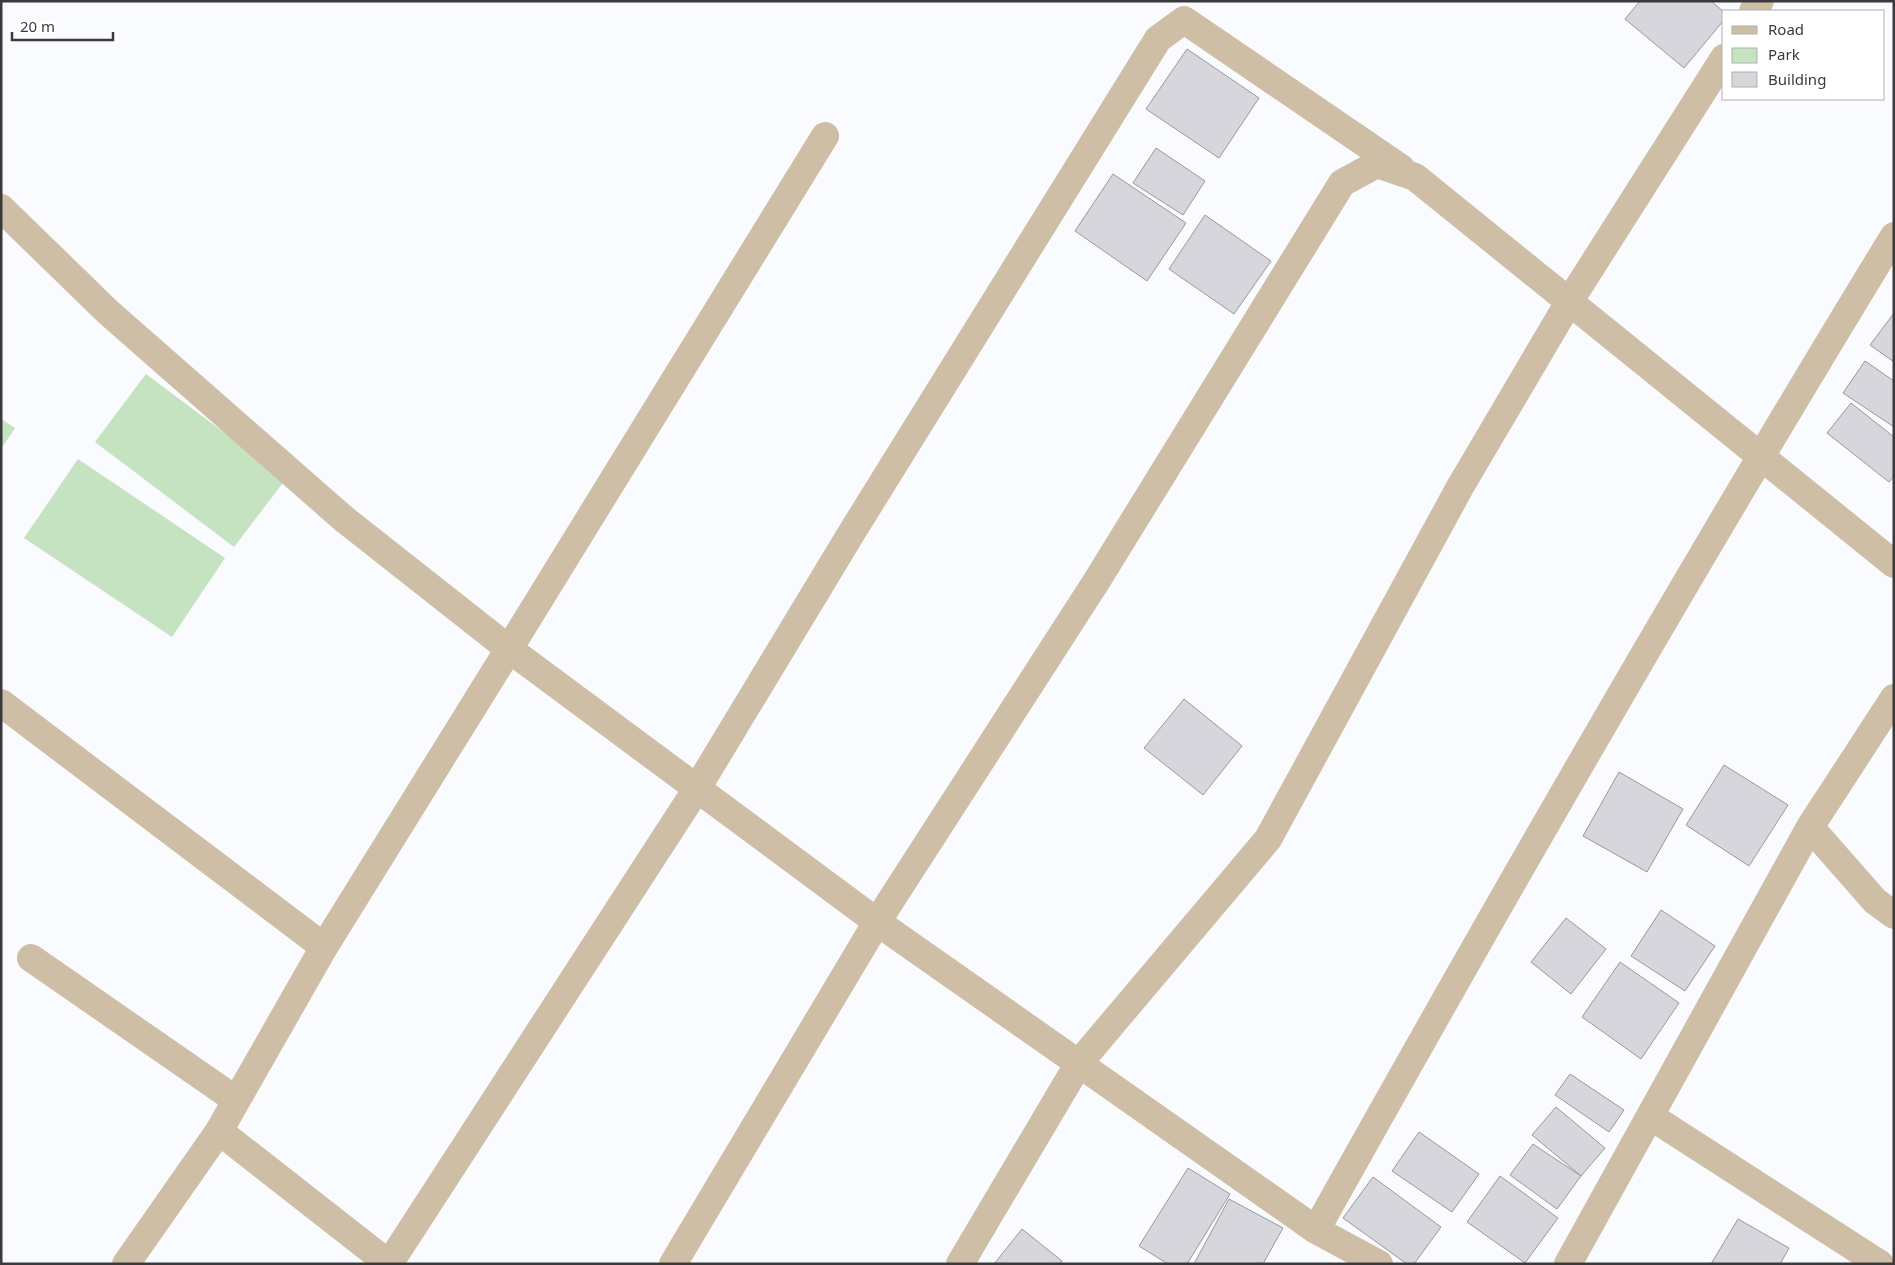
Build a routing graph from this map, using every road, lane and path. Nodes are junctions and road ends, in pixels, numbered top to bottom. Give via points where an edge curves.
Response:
1 (1722, 61) edge
2 (825, 136) dead end
3 (1415, 177) junction
4 (1, 208) edge
5 (1894, 236) edge
6 (1569, 302) junction
7 (1761, 456) junction
8 (1894, 564) edge
9 (509, 649) junction
10 (1894, 698) edge
11 (1, 703) edge
12 (696, 790) junction
13 (1810, 827) junction
14 (1894, 915) edge
15 (877, 922) junction
16 (324, 947) junction
17 (31, 958) dead end
18 (1079, 1063) junction
19 (236, 1100) junction
20 (1650, 1116) junction
21 (219, 1130) junction
22 (1316, 1230) junction
23 (126, 1264) edge
24 (389, 1264) edge
25 (673, 1264) edge
26 (960, 1264) edge
27 (1379, 1264) edge
28 (1568, 1264) edge
29 (1880, 1264) edge

1 - 6 street
2 - 9 street
3 - 6 street
3 - 12 street via 1184,20 1158,39
3 - 15 street via 1377,164 1342,183 1096,582
4 - 9 street via 108,312 344,519
5 - 7 street
6 - 7 street
6 - 18 street via 1460,487 1268,839
7 - 8 street
7 - 22 street via 1480,936
9 - 12 street
9 - 16 street
10 - 13 street
11 - 16 street
12 - 15 street
12 - 24 street
13 - 14 street via 1875,901
13 - 20 street
15 - 18 street
15 - 25 street
16 - 19 street
17 - 19 street
18 - 22 street
18 - 26 street
19 - 21 street
20 - 28 street
20 - 29 street
21 - 23 street
21 - 24 street
22 - 27 street

